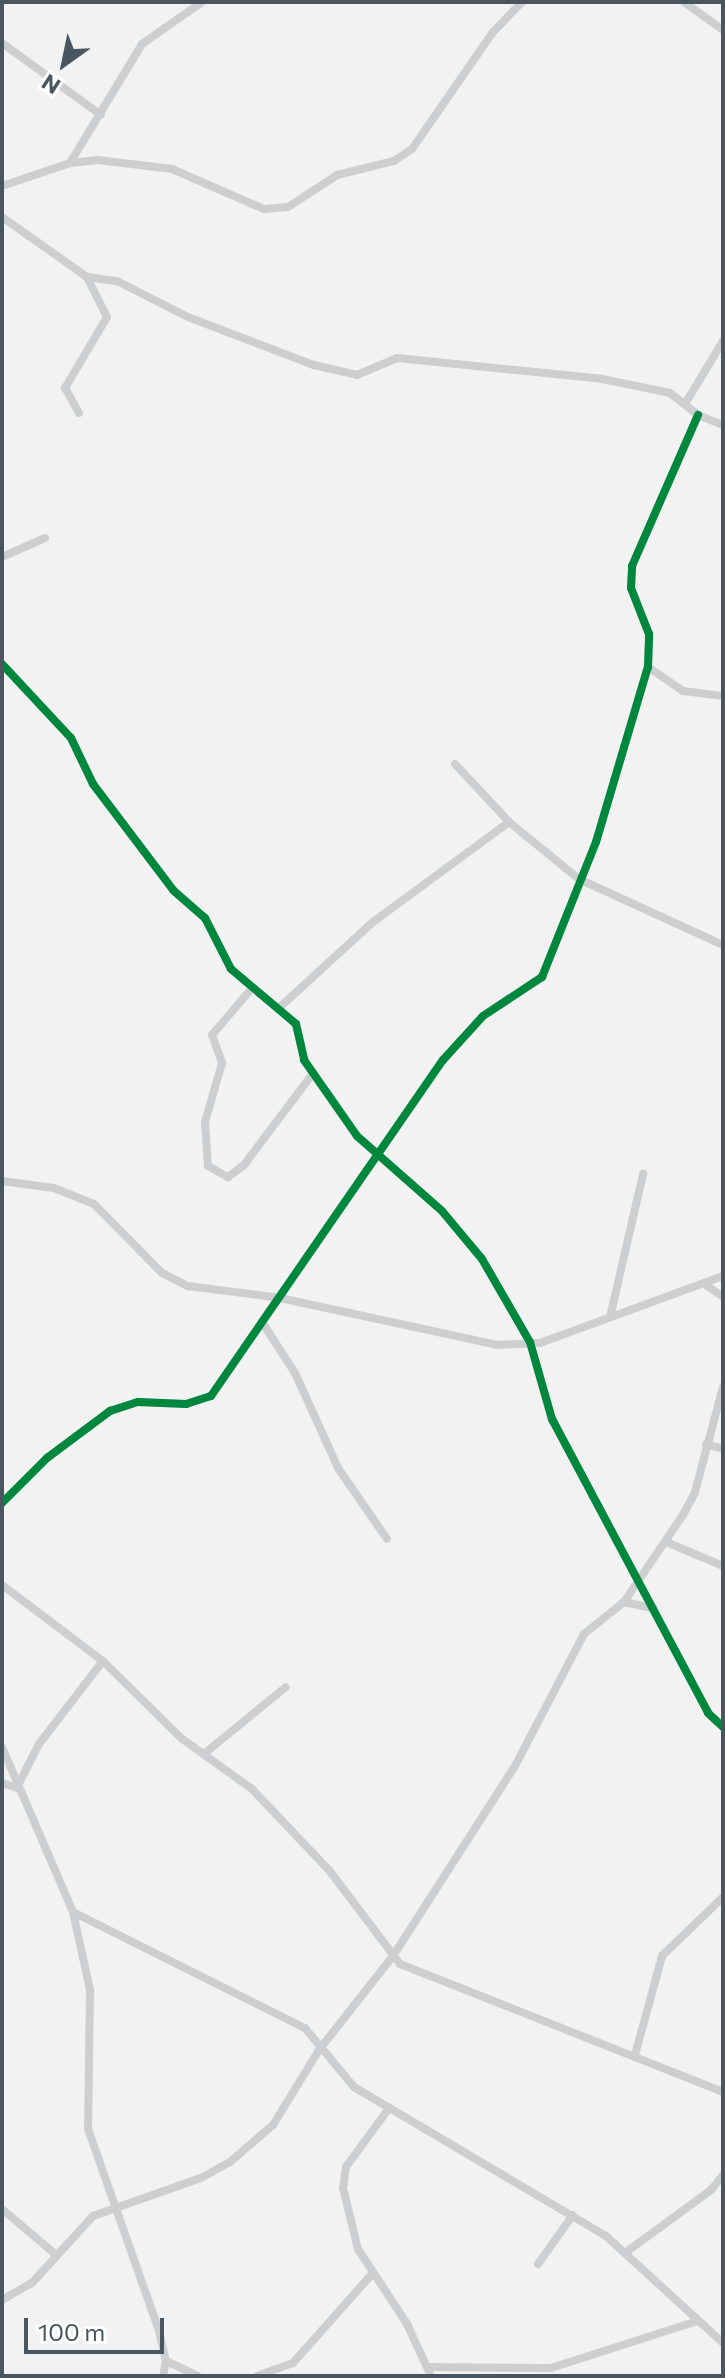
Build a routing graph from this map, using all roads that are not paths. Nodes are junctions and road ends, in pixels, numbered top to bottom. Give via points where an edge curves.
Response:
1 (202, 2) edge
2 (522, 2) edge
3 (684, 2) edge
4 (723, 30) edge
5 (2, 43) edge
6 (101, 115) junction
7 (70, 163) junction
8 (2, 186) edge
9 (2, 217) edge
10 (87, 277) junction
11 (723, 341) edge
12 (685, 404) junction
13 (79, 413) dead end
14 (698, 415) junction
15 (723, 425) edge
16 (45, 538) dead end
17 (2, 557) edge
18 (2, 664) edge
19 (648, 667) junction
20 (721, 696) dead end
21 (455, 764) dead end
22 (509, 822) junction
23 (579, 879) junction
24 (723, 945) edge
25 (252, 988) junction
26 (279, 1008) junction
27 (313, 1073) junction
28 (379, 1154) junction
29 (643, 1174) dead end
30 (2, 1181) edge
31 (723, 1276) edge
32 (706, 1285) junction
33 (723, 1297) edge
34 (280, 1298) junction
35 (611, 1313) junction
36 (262, 1322) junction
37 (530, 1342) junction
38 (723, 1387) edge
39 (706, 1444) junction
40 (723, 1449) edge
41 (2, 1503) edge
42 (387, 1539) dead end
43 (666, 1542) junction
44 (723, 1566) edge
45 (637, 1580) junction
46 (2, 1585) edge
47 (624, 1602) junction
48 (653, 1608) junction
49 (103, 1661) junction
50 (286, 1687) dead end
51 (723, 1727) edge
52 (2, 1747) edge
53 (205, 1753) junction
54 (2, 1783) edge
55 (17, 1788) junction
56 (723, 1897) edge
57 (73, 1912) junction
58 (393, 1956) junction
59 (319, 2050) junction
60 (635, 2055) junction
61 (723, 2092) edge
62 (387, 2111) junction
63 (723, 2175) edge
64 (2, 2209) edge
65 (117, 2211) junction
66 (573, 2215) junction
67 (625, 2253) junction
68 (55, 2254) junction
69 (538, 2264) dead end
70 (373, 2273) junction
71 (2, 2300) edge
72 (697, 2321) junction
73 (723, 2343) edge
74 (166, 2361) junction
75 (431, 2372) edge
76 (163, 2376) edge
77 (198, 2376) edge
78 (257, 2376) edge

1 - 6 street via 142,44
2 - 7 street via 493,32 412,149 394,161 337,175 288,207 264,209 172,169 98,160
3 - 4 street
5 - 6 street
6 - 7 street
7 - 8 street
9 - 10 street
10 - 12 street via 117,281 267,349 357,375 397,358 602,379 652,387
10 - 13 street via 107,317 65,388
11 - 12 street
12 - 14 street
14 - 15 street
14 - 19 street via 629,579 649,634
16 - 17 street
18 - 25 street via 71,738 93,784 126,830 174,891 205,918 223,959
19 - 20 street via 683,691
19 - 23 street via 620,769
21 - 22 street
22 - 23 street
22 - 26 street via 384,912
23 - 24 street
23 - 28 street via 542,977 483,1016 443,1060
25 - 26 street
25 - 27 street via 212,1035 222,1063 205,1122 208,1166 228,1177 244,1165
26 - 27 street via 296,1024
27 - 28 street via 357,1136
28 - 34 street
28 - 37 street via 461,1233
29 - 35 street
30 - 34 street via 54,1188 94,1204 174,1281
31 - 32 street
32 - 33 street
32 - 35 street
34 - 36 street
34 - 37 street via 497,1345
35 - 37 street
36 - 41 street via 211,1396 186,1404 123,1405 110,1411 47,1458
36 - 42 street via 295,1373 338,1468
37 - 45 street via 552,1419
38 - 39 street
39 - 40 street
39 - 43 street via 695,1492
43 - 44 street
43 - 45 street
45 - 47 street
45 - 48 street
46 - 49 street
47 - 48 street
47 - 58 street via 584,1634 515,1766
48 - 51 street via 708,1713
49 - 53 street via 181,1738
49 - 55 street via 39,1744
50 - 53 street
52 - 55 street
53 - 58 street via 252,1789 329,1870
54 - 55 street
55 - 57 street
56 - 60 street via 662,1956
57 - 59 street via 286,2015 305,2028
57 - 65 street via 90,1990 88,2129
58 - 59 street
58 - 60 street via 414,1971
59 - 62 street via 354,2087
59 - 65 street via 273,2125 244,2151 201,2178
60 - 61 street
62 - 66 street
62 - 70 street via 343,2177 358,2249
63 - 67 street via 711,2190
64 - 68 street
65 - 68 street via 81,2224
65 - 74 street
66 - 67 street
66 - 69 street
67 - 72 street
68 - 71 street via 32,2283
70 - 75 street
70 - 78 street via 293,2363
72 - 73 street
72 - 75 street via 551,2368
74 - 76 street
74 - 77 street

